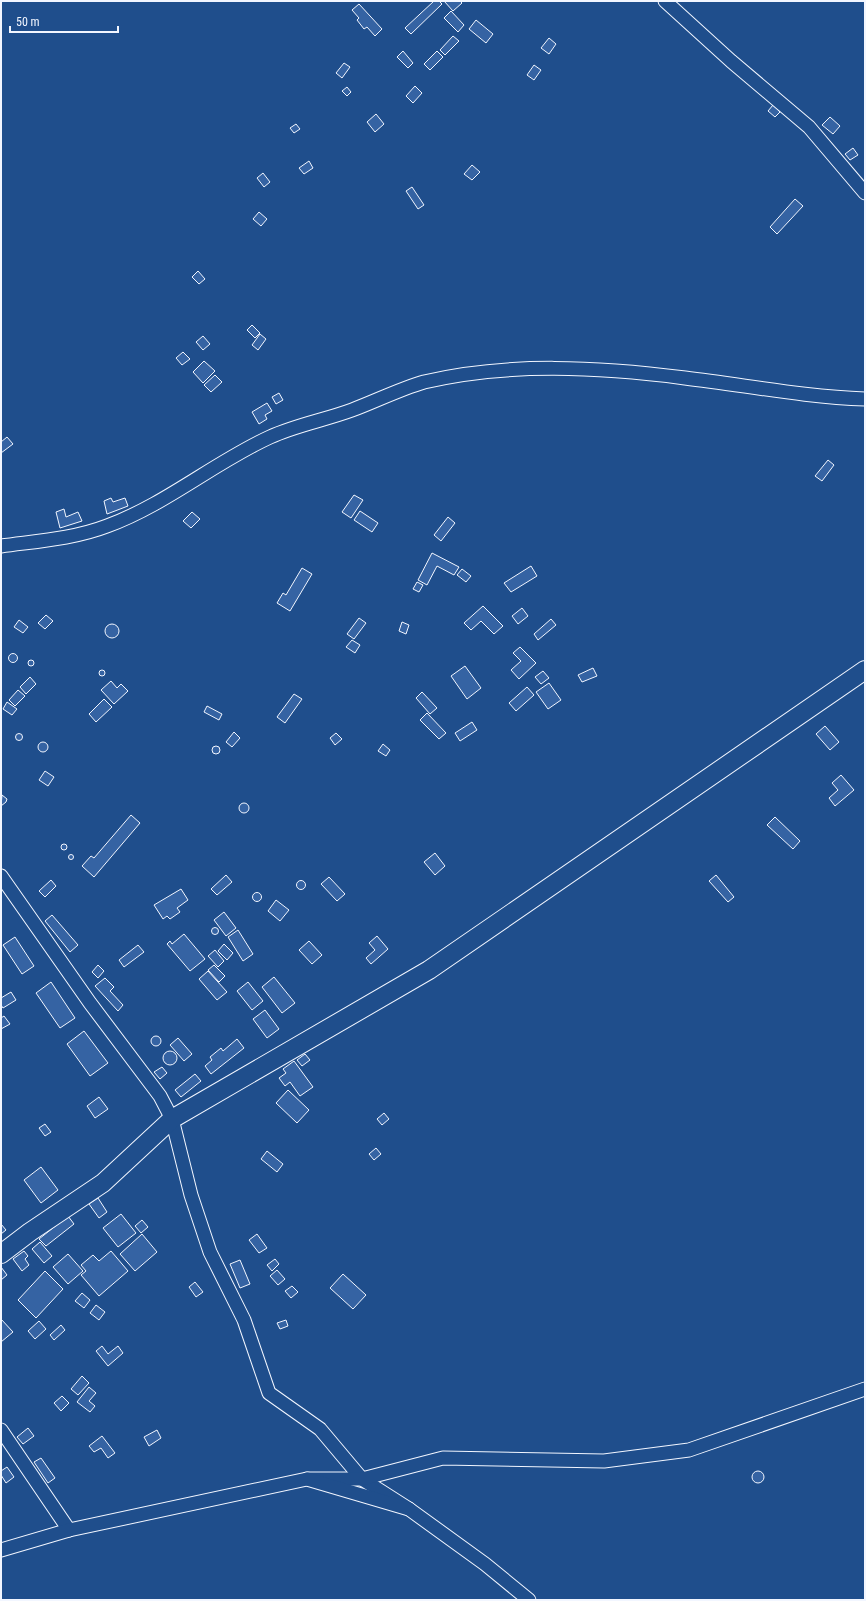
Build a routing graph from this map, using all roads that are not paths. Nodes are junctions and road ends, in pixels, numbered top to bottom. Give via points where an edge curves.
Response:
1 (665, 1) edge
2 (865, 193) edge
3 (865, 399) edge
4 (1, 546) edge
5 (865, 670) edge
6 (1, 876) edge
7 (172, 1119) junction
8 (1, 1254) edge
9 (865, 1389) edge
10 (1, 1430) edge
11 (307, 1479) junction
12 (362, 1479) junction
13 (409, 1509) junction
14 (69, 1530) junction
15 (1, 1550) edge
16 (529, 1600) edge

1 - 2 street via 809,127
3 - 4 street via 837,398 683,377 606,371 539,369 468,373 421,383 271,437 140,511 108,526 68,538
5 - 7 street via 429,970
6 - 7 street via 90,1003 160,1096
7 - 8 street via 104,1183
7 - 12 street via 191,1194 210,1252 244,1320 268,1393 320,1429
9 - 12 street via 689,1450 604,1461 443,1458
10 - 14 street
11 - 12 street
11 - 13 street
11 - 14 street
12 - 13 street
13 - 16 street via 486,1564
14 - 15 street

